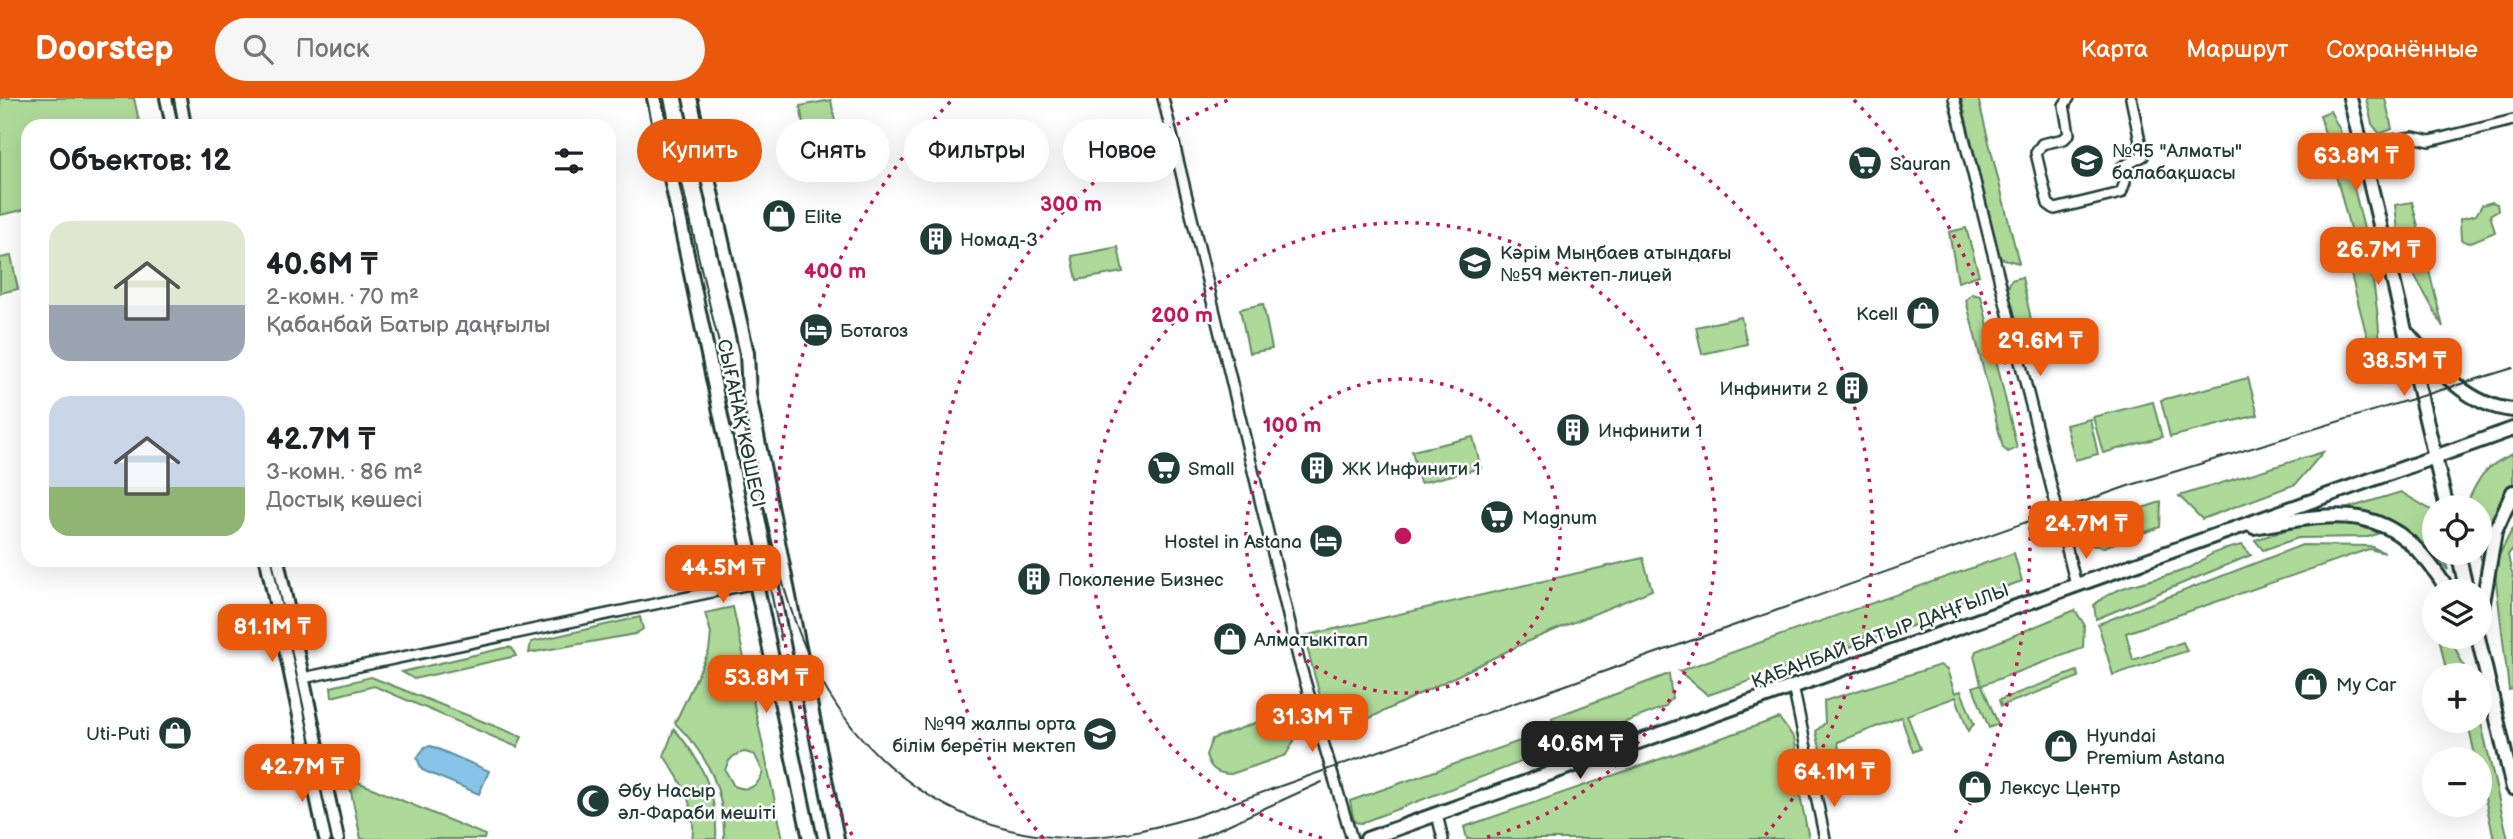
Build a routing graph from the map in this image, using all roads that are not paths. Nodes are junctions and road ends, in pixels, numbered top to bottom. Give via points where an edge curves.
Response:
1 (166, 98) edge
2 (180, 98) edge
3 (654, 98) edge
4 (690, 98) edge
5 (1163, 98) edge
6 (1954, 98) edge
7 (2069, 98) edge
8 (2132, 98) edge
9 (2350, 98) edge
10 (170, 119) edge
11 (184, 119) edge
12 (2513, 120) edge
13 (2361, 145) junction
14 (2406, 332) junction
15 (2513, 410) edge
16 (2513, 429) edge
17 (2435, 456) junction
18 (2513, 492) edge
19 (2444, 495) edge
20 (2220, 533) junction
21 (267, 567) edge
22 (279, 567) edge
23 (783, 578) junction
24 (2441, 579) edge
25 (2487, 579) edge
26 (755, 583) junction
27 (2076, 584) junction
28 (2480, 649) edge
29 (303, 678) junction
30 (1793, 686) junction
31 (2513, 788) edge
32 (1437, 815) junction
33 (1418, 822) junction
34 (325, 839) edge
35 (338, 839) edge
36 (810, 839) edge
37 (837, 839) edge
38 (1352, 839) edge
39 (1367, 839) edge
40 (1384, 839) edge
41 (1443, 839) edge
42 (1825, 839) edge

1 - 10 street
2 - 11 street
3 - 26 main road, СЫҒАНАҚ КӨШЕСІ
4 - 23 main road, СЫҒАНАҚ КӨШЕСІ via 747,353 750,395
5 - 38 street via 1300,661
6 - 27 street
7 - 8 street via 2064,105 2069,134 2042,144 2036,153 2048,204 2055,209 2121,193 2122,167 2143,156
9 - 13 main road
12 - 13 street via 2430,141 2413,137
13 - 14 main road
14 - 15 main road via 2472,398
14 - 17 main road
16 - 17 main road, ҚАБАНБАЙ БАТЫР ДАҢҒЫЛЫ
17 - 19 main road
17 - 20 main road, ҚАБАНБАЙ БАТЫР ДАҢҒЫЛЫ
18 - 25 main road via 2495,531
20 - 24 main road via 2345,514 2397,533 2420,551
20 - 27 main road, ҚАБАНБАЙ БАТЫР ДАҢҒЫЛЫ
21 - 34 street
22 - 29 street
23 - 26 street
23 - 37 main road, СЫҒАНАҚ КӨШЕСІ
26 - 29 street
26 - 36 main road, СЫҒАНАҚ КӨШЕСІ
27 - 30 main road, ҚАБАНБАЙ БАТЫР ДАҢҒЫЛЫ
28 - 31 main road
29 - 35 street
30 - 32 main road, ҚАБАНБАЙ БАТЫР ДАҢҒЫЛЫ
30 - 42 street
32 - 33 main road, ҚАБАНБАЙ БАТЫР ДАҢҒЫЛЫ
32 - 41 street
33 - 39 main road, ҚАБАНБАЙ БАТЫР ДАҢҒЫЛЫ
33 - 40 main road, ҚАБАНБАЙ БАТЫР ДАҢҒЫЛЫ

